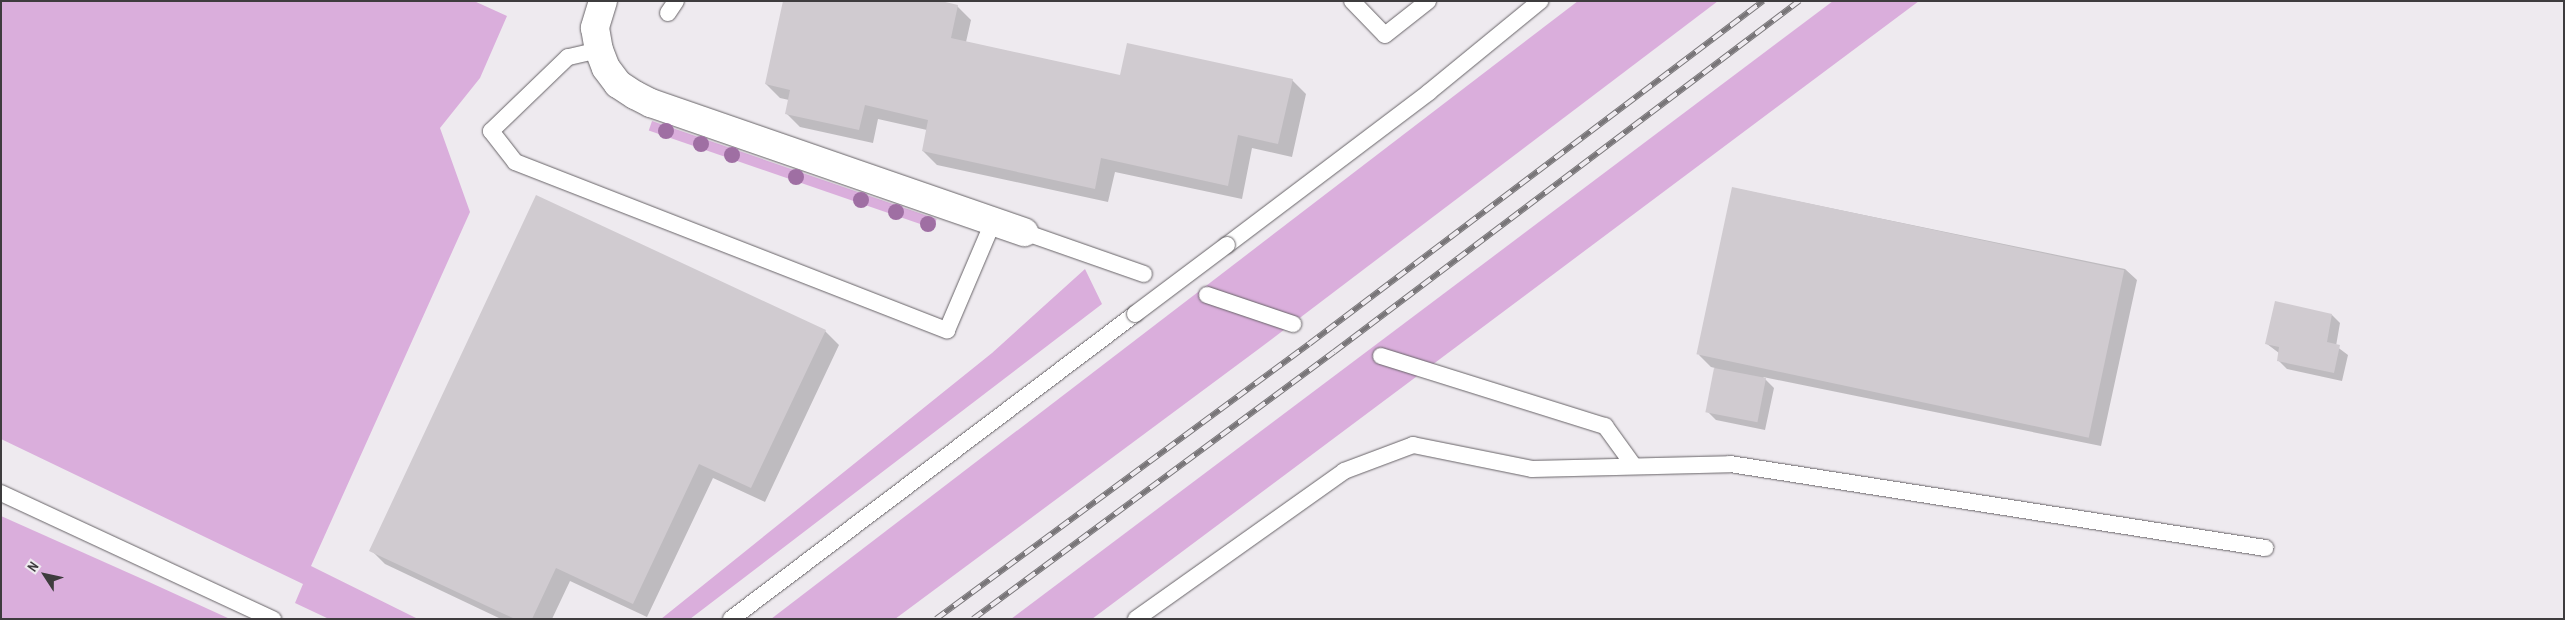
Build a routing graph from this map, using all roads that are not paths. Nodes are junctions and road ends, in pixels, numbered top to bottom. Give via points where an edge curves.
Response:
1 (603, 1) edge
2 (1352, 1) edge
3 (1428, 1) edge
4 (1540, 1) edge
5 (599, 50) junction
6 (993, 222) junction
7 (1024, 232) joint
8 (1144, 274) dead end
9 (1207, 295) dead end
10 (1293, 324) dead end
11 (1381, 356) dead end
12 (1634, 466) junction
13 (1, 493) edge
14 (2265, 548) dead end
15 (273, 619) edge
16 (730, 619) edge
17 (1136, 619) edge

1 - 5 street via 595,28
2 - 3 lane via 1384,35
4 - 16 lane, bridge via 1436,87
5 - 6 street via 606,68 618,84 651,103
5 - 6 lane via 568,57 491,131 515,162 947,330
6 - 7 street
7 - 8 lane
9 - 10 lane
11 - 12 lane via 1605,426
12 - 14 lane via 1730,464
12 - 17 lane via 1532,469 1413,445 1344,471
13 - 15 lane

